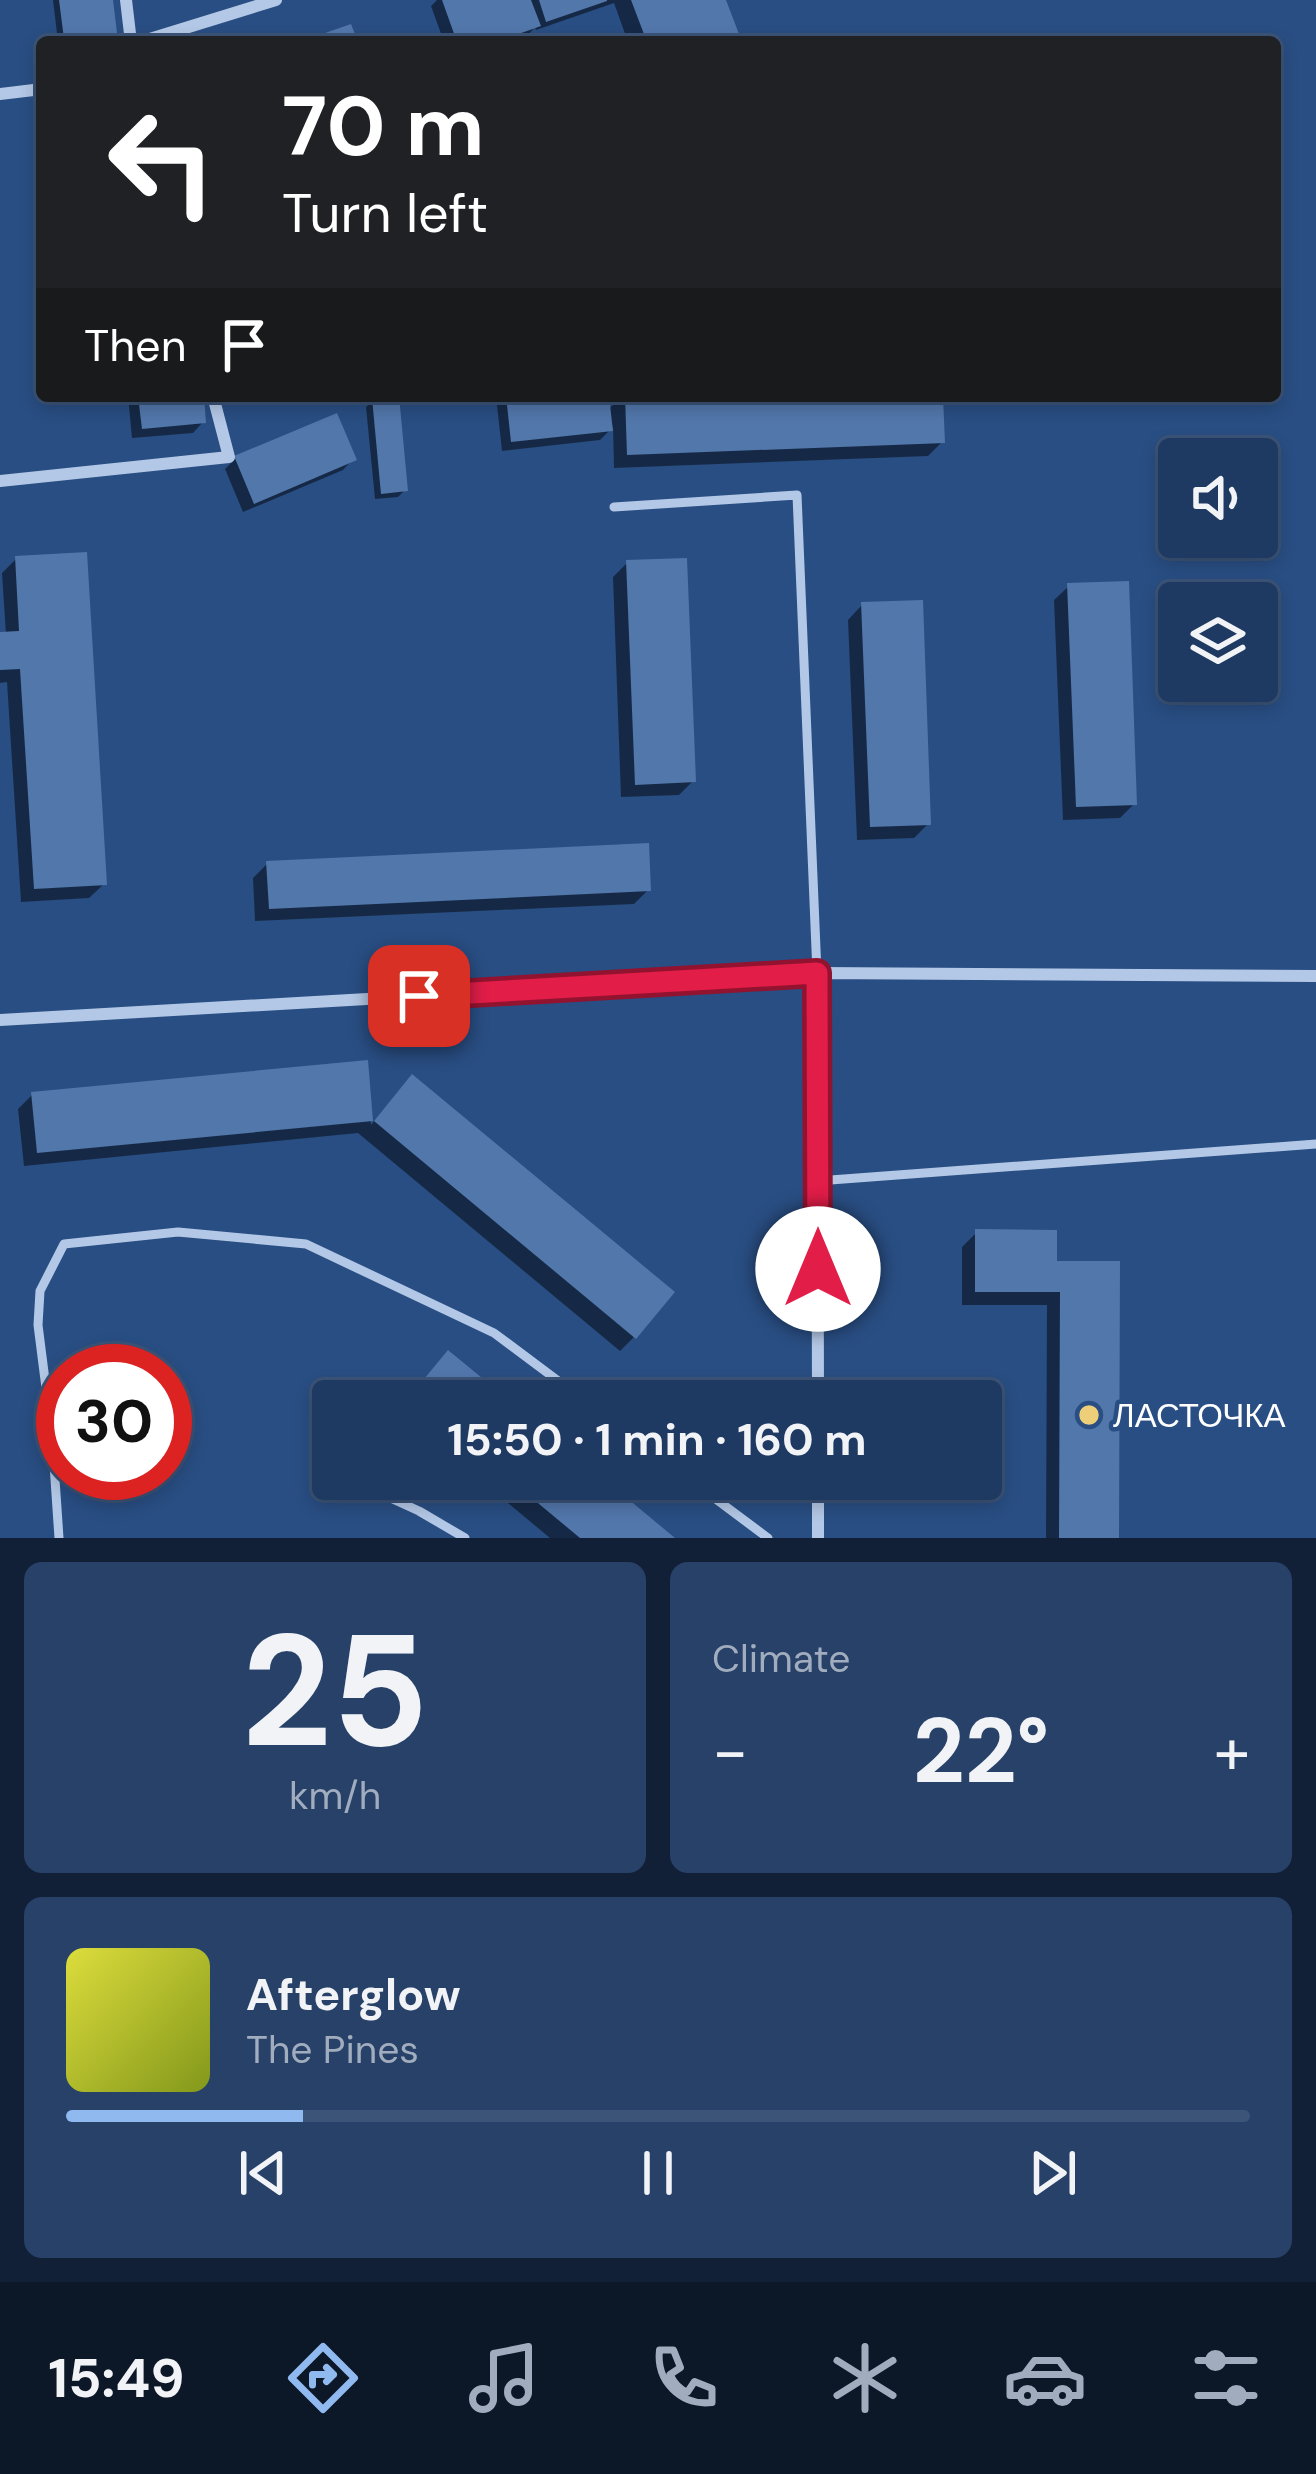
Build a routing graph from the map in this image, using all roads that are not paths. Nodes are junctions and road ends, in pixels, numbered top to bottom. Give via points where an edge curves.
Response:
1 (126, 0) edge
2 (276, 0) edge
3 (134, 36) edge
4 (155, 36) edge
5 (36, 90) edge
6 (0, 94) edge
7 (215, 402) edge
8 (0, 481) edge
9 (614, 507) dead end
10 (817, 973) junction
11 (1316, 976) edge
12 (0, 1020) edge
13 (1316, 1144) edge
14 (817, 1181) junction
15 (557, 1380) edge
16 (818, 1380) edge
17 (395, 1500) edge
18 (717, 1500) edge
19 (818, 1500) edge
20 (59, 1538) edge
21 (465, 1538) edge
22 (768, 1538) edge
23 (818, 1538) edge

1 - 3 street
2 - 4 street
5 - 6 street
7 - 8 street via 230,457
9 - 10 lane via 796,495
10 - 11 street
10 - 12 street
10 - 14 street
13 - 14 lane
14 - 16 street
15 - 20 lane via 494,1333 306,1244 178,1232 64,1244 40,1291 38,1325
17 - 21 lane
18 - 22 lane
19 - 23 street

